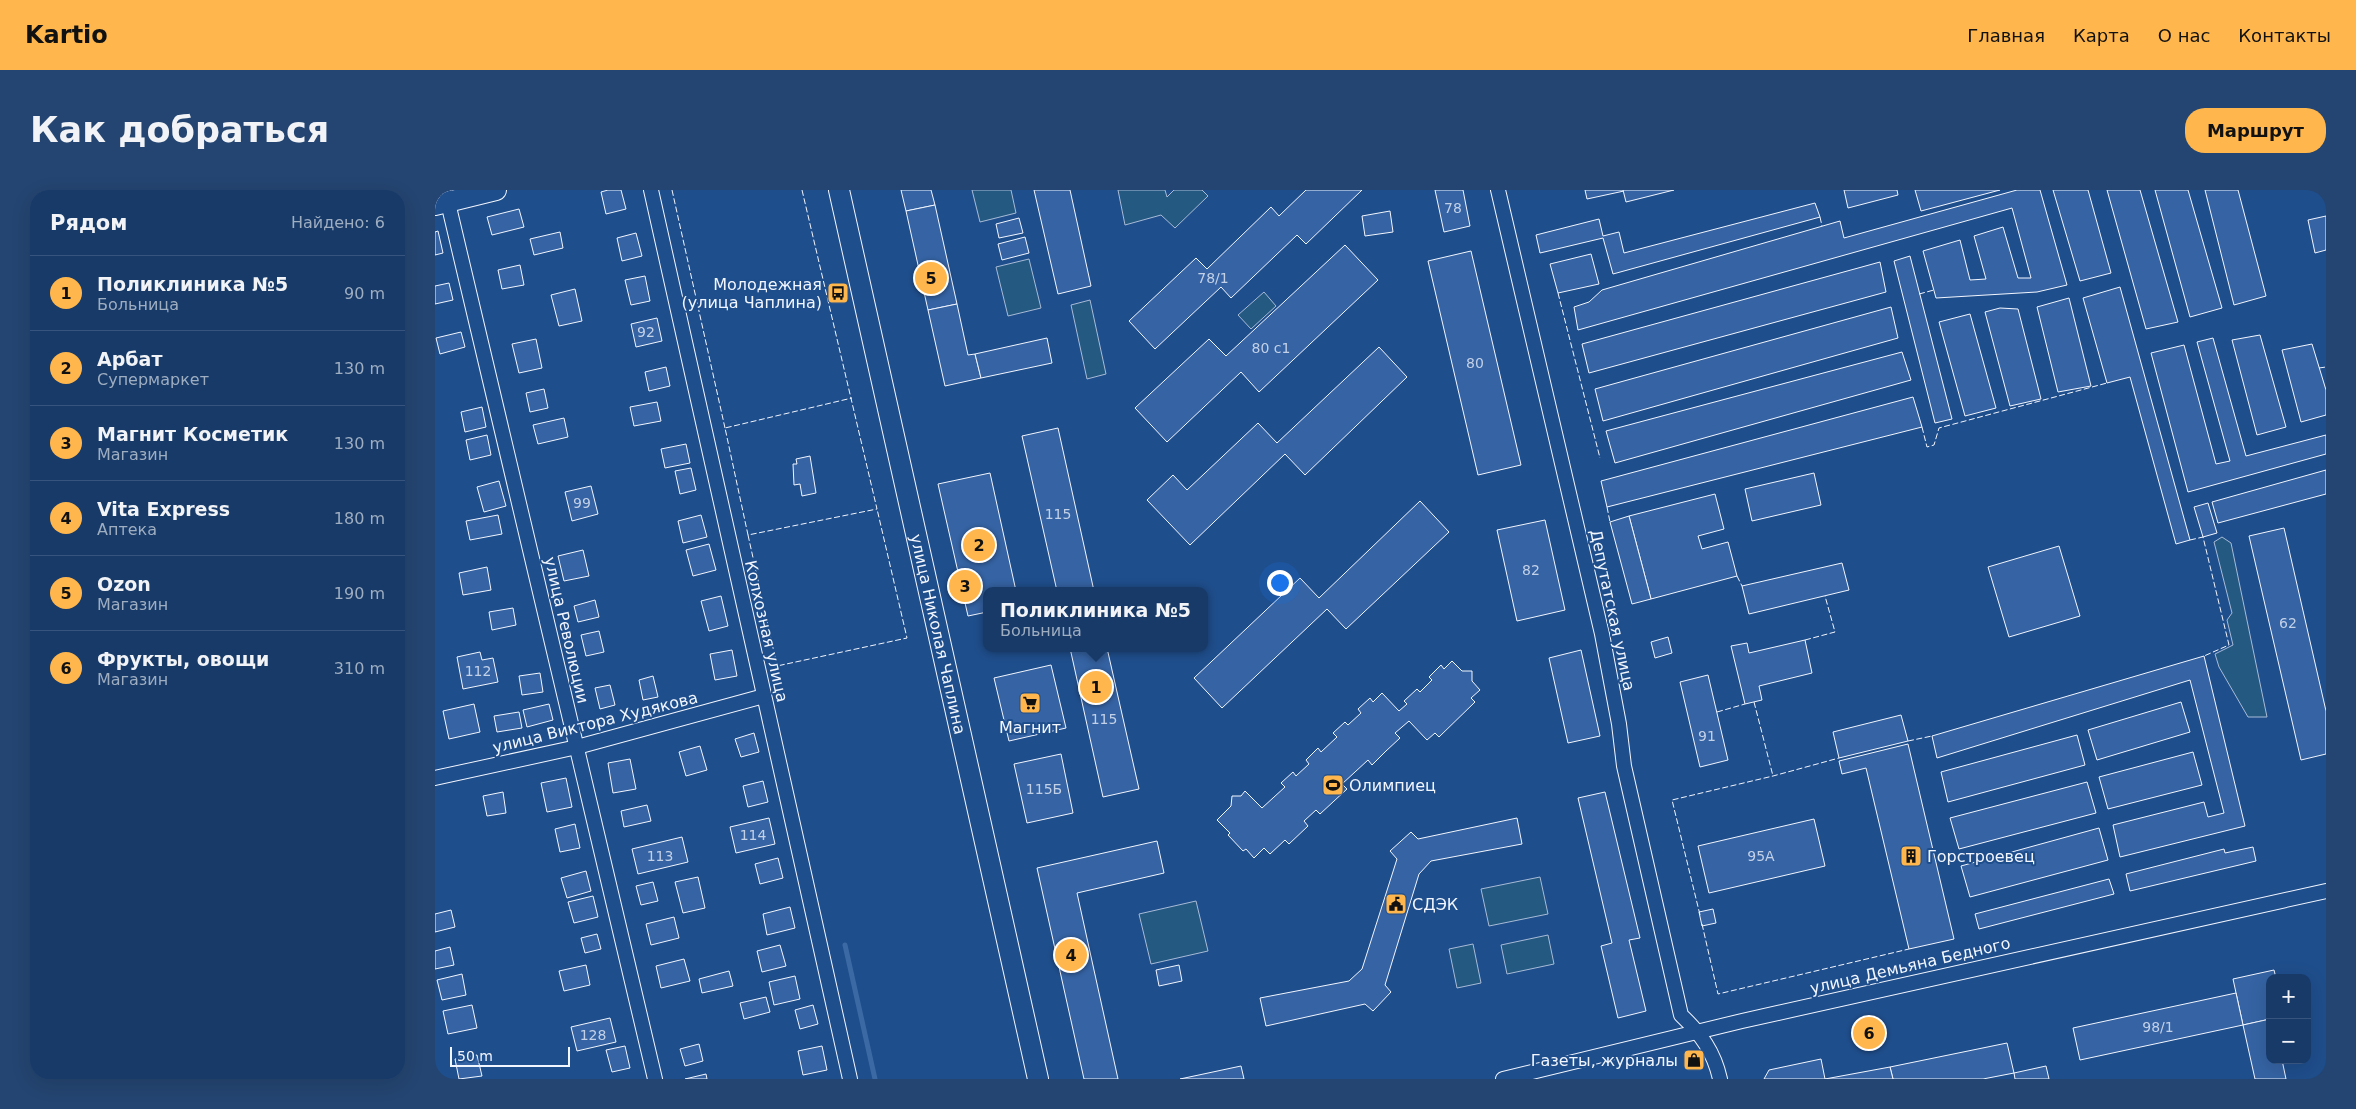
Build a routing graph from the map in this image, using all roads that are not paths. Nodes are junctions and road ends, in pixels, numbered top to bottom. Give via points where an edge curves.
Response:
1 (496, 190) edge
2 (651, 190) edge
3 (839, 190) edge
4 (1498, 190) edge
5 (443, 199) edge
6 (764, 696) junction
7 (577, 747) junction
8 (435, 778) edge
9 (2326, 890) edge
10 (1699, 1032) junction
11 (655, 1079) edge
12 (850, 1079) edge
13 (1038, 1079) edge
14 (1503, 1079) edge
15 (1720, 1079) edge

1 - 5 street
2 - 6 street, Колхозная улица
3 - 13 street, улица Николая Чаплина
4 - 10 street, Депутатская улица via 1602,634 1624,766 1681,1015
5 - 7 street, улица Революции
6 - 7 street, улица Виктора Худякова
6 - 12 street, Колхозная улица
7 - 8 street, улица Виктора Худякова
7 - 11 street, улица Революции
9 - 10 street, улица Демьяна Бедного
10 - 14 street, улица Демьяна Бедного
10 - 15 street, Депутатская улица via 1716,1061

